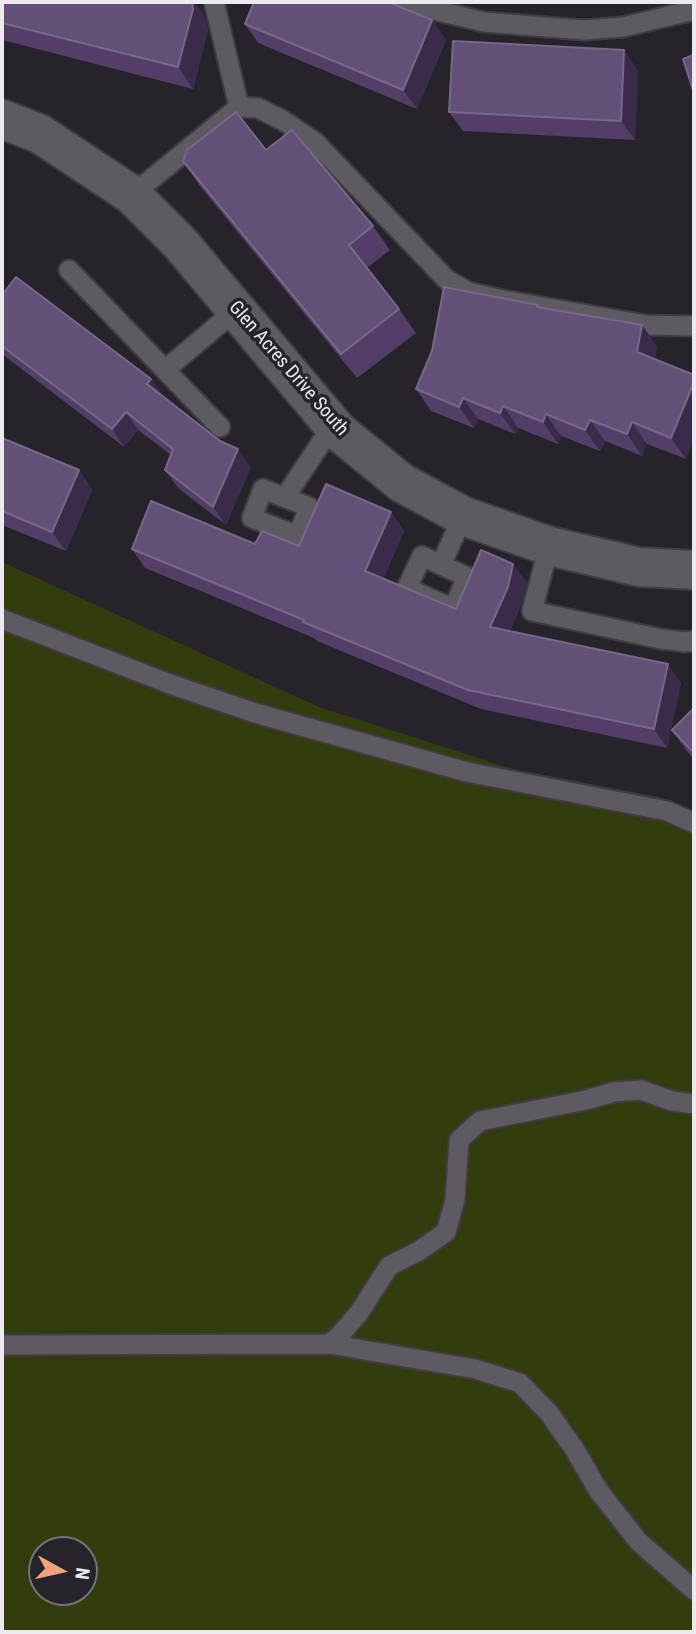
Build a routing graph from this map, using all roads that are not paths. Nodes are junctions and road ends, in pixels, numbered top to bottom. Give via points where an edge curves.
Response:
1 (214, 2) edge
2 (401, 2) edge
3 (694, 10) edge
4 (239, 107) junction
5 (2, 120) edge
6 (132, 195) junction
7 (69, 271) dead end
8 (236, 310) junction
9 (694, 327) edge
10 (165, 370) junction
11 (333, 425) junction
12 (220, 427) dead end
13 (285, 497) dead end
14 (463, 516) junction
15 (549, 546) junction
16 (441, 565) dead end
17 (694, 570) edge
18 (2, 618) edge
19 (694, 641) edge
20 (694, 822) edge
21 (694, 1104) edge
22 (329, 1343) junction
23 (2, 1345) edge
24 (694, 1590) edge

1 - 4 lane
2 - 3 lane via 484,22 584,30 623,27
4 - 6 lane
4 - 9 lane via 258,107 315,142 446,279 468,292 646,325
5 - 6 street, Glen Acres Drive South via 40,134
6 - 8 street, Glen Acres Drive South
7 - 10 lane
8 - 10 lane
8 - 11 street, Glen Acres Drive South
10 - 12 lane
11 - 13 lane
11 - 14 street, Glen Acres Drive South via 402,483
14 - 15 street, Glen Acres Drive South
14 - 16 lane
15 - 17 street, Glen Acres Drive South via 639,567
15 - 19 lane via 532,611 661,639
18 - 20 lane via 255,713 467,772 667,811
21 - 22 lane via 641,1090 614,1091 480,1121 459,1140 455,1200 446,1231 390,1266 359,1313
22 - 23 lane
22 - 24 lane via 475,1369 520,1382 549,1413 598,1490 638,1541

